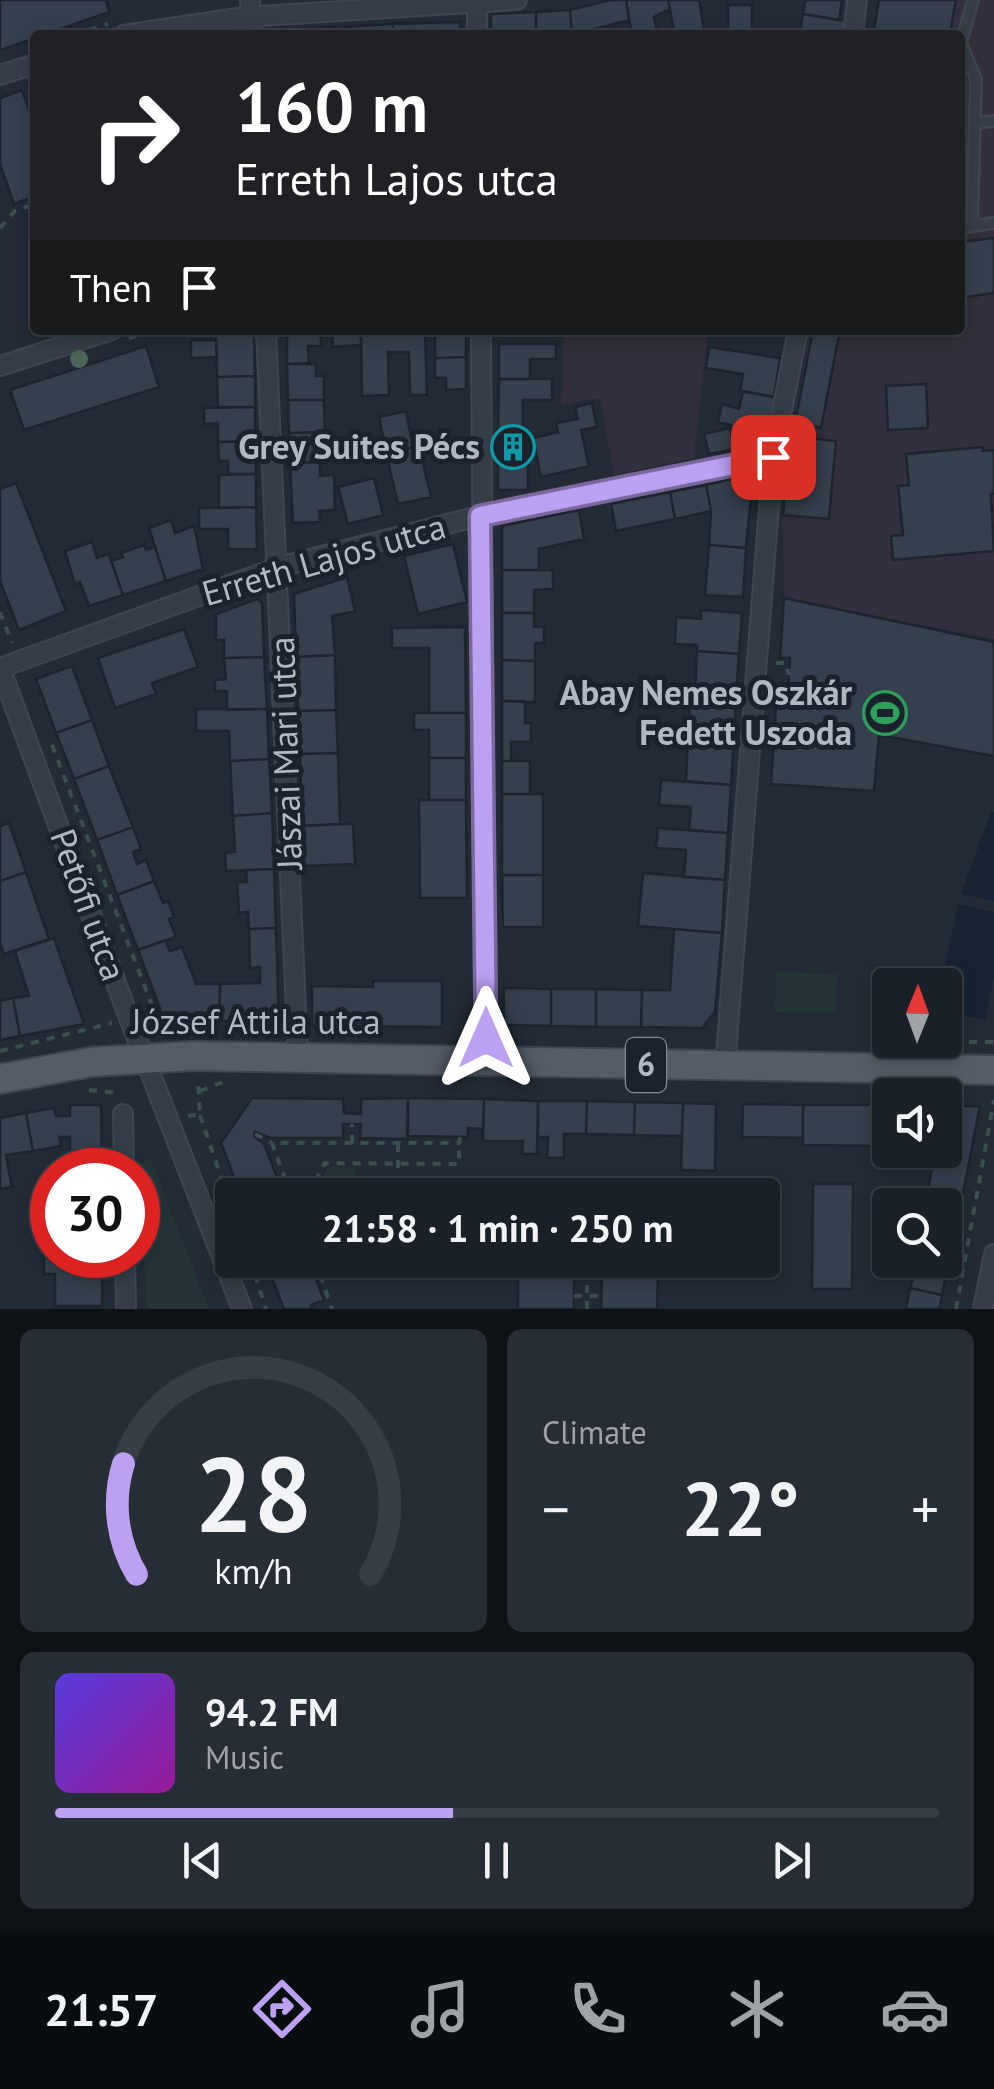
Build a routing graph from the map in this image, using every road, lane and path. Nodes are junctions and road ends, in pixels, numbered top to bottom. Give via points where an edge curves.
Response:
1 (517, 0) edge
2 (857, 0) edge
3 (972, 0) edge
4 (476, 4) junction
5 (251, 17) edge
6 (145, 30) edge
7 (477, 30) edge
8 (854, 30) edge
9 (964, 30) edge
10 (965, 53) edge
11 (30, 66) edge
12 (0, 76) edge
13 (994, 121) edge
14 (975, 123) junction
15 (30, 206) edge
16 (994, 223) edge
17 (972, 227) junction
18 (0, 228) edge
19 (965, 228) edge
20 (96, 335) edge
21 (266, 335) edge
22 (481, 335) edge
23 (797, 335) edge
24 (0, 366) edge
25 (773, 457) junction
26 (480, 516) junction
27 (278, 566) junction
28 (0, 612) edge
29 (20, 661) junction
30 (766, 662) dead end
31 (0, 668) edge
32 (789, 675) dead end
33 (52, 745) dead end
34 (156, 1016) dead end
35 (145, 1057) junction
36 (298, 1057) junction
37 (486, 1060) junction
38 (725, 1067) junction
39 (994, 1070) edge
40 (0, 1079) edge
41 (994, 1100) edge
42 (123, 1114) dead end
43 (200, 1114) dead end
44 (352, 1124) dead end
45 (254, 1134) dead end
46 (272, 1142) junction
47 (352, 1143) junction
48 (398, 1143) junction
49 (124, 1148) edge
50 (398, 1164) junction
51 (221, 1178) edge
52 (285, 1178) edge
53 (317, 1178) edge
54 (398, 1178) edge
55 (994, 1254) edge
56 (125, 1278) edge
57 (256, 1278) edge
58 (321, 1278) edge
59 (587, 1278) edge
60 (574, 1296) dead end
61 (587, 1296) junction
62 (601, 1296) dead end
63 (332, 1307) edge
64 (126, 1309) edge
65 (242, 1309) edge
66 (266, 1309) edge
67 (322, 1309) edge
68 (587, 1309) edge
69 (956, 1309) edge
70 (983, 1309) edge

1 - 4 street
2 - 8 street
3 - 9 lane
4 - 5 street
4 - 7 street
5 - 6 street
10 - 14 lane via 976,80
11 - 12 street
13 - 14 lane
14 - 17 lane
15 - 18 path via 14,211
16 - 17 lane
17 - 19 lane
20 - 24 street
21 - 27 street, Jászai Mari utca
22 - 26 street
23 - 25 street
25 - 26 street, Erreth Lajos utca
25 - 38 street
26 - 27 street, Erreth Lajos utca
26 - 37 street
27 - 29 street, Erreth Lajos utca
27 - 36 street, Jászai Mari utca
28 - 29 path
29 - 31 street, Erreth Lajos utca
30 - 32 path via 786,664
31 - 35 street, Petőfi utca
33 - 34 path
35 - 36 main road, József Attila utca / 6
35 - 40 main road, József Attila utca / 6
35 - 65 street, Petőfi utca
36 - 37 main road, József Attila utca / 6
37 - 38 main road, József Attila utca / 6
38 - 39 main road, József Attila utca / 6
41 - 69 path
42 - 49 street
43 - 51 path
44 - 47 path
45 - 46 path
46 - 47 path
46 - 52 path
47 - 48 path
48 - 50 path
48 - 50 path via 460,1140 459,1164
50 - 53 path via 326,1162
50 - 54 path
55 - 70 street
56 - 64 street
57 - 66 path
58 - 63 path
59 - 61 path
60 - 61 path
61 - 62 path
61 - 68 path
63 - 67 path

